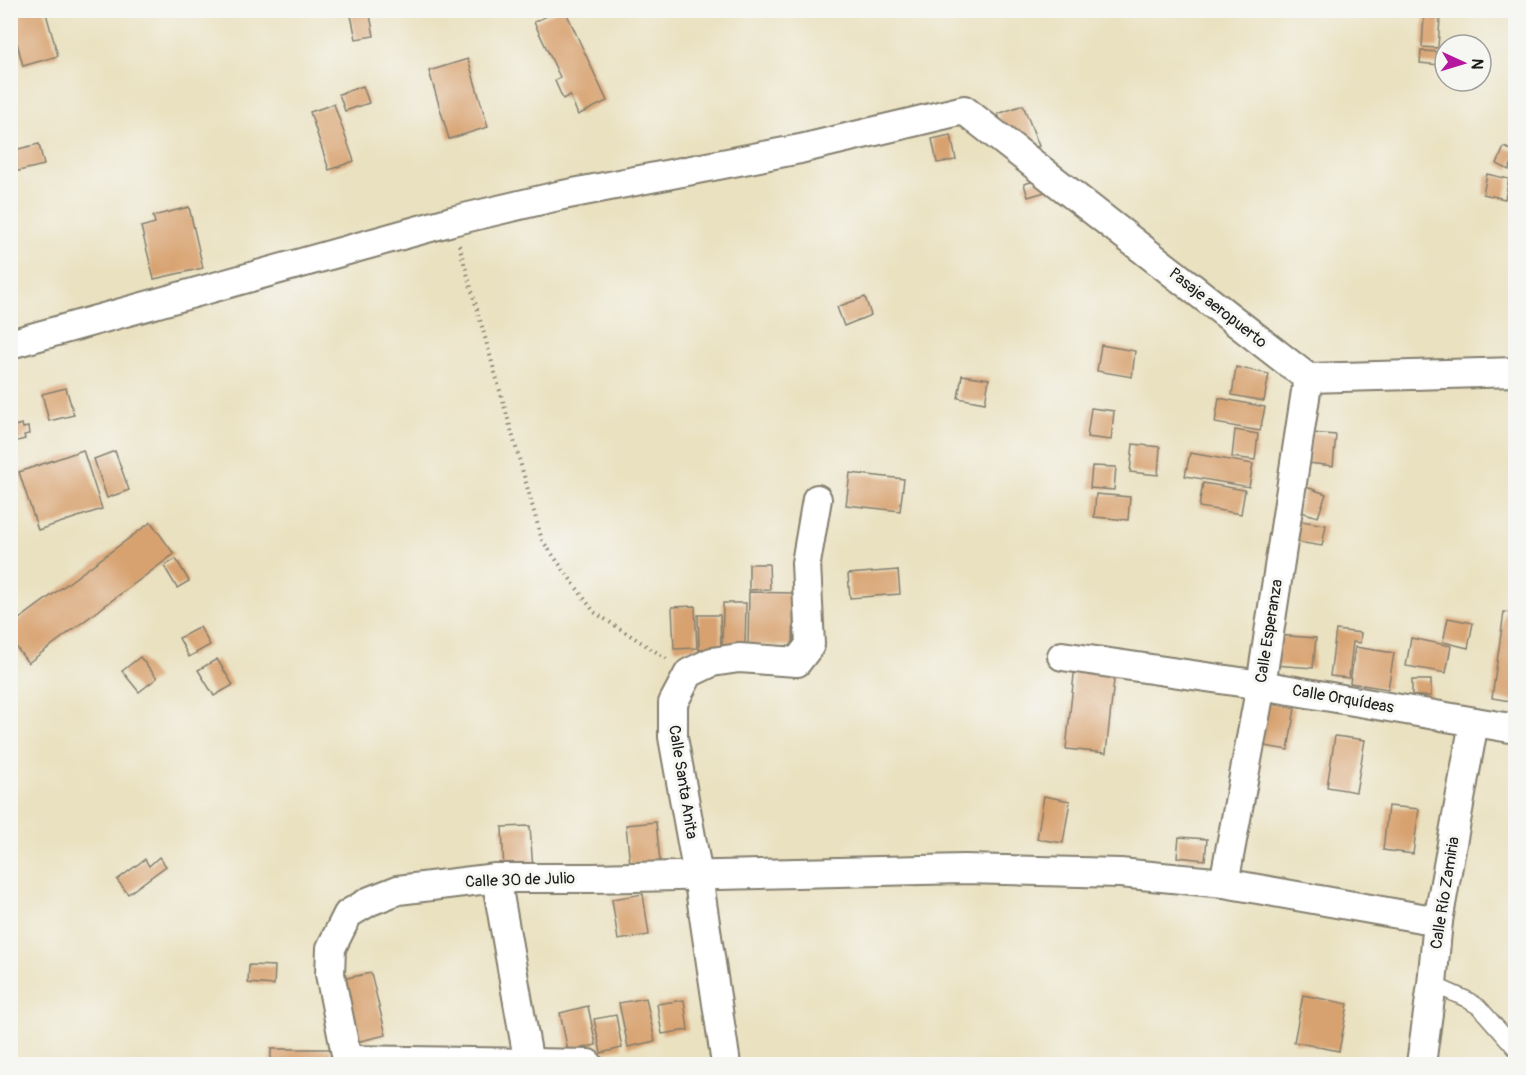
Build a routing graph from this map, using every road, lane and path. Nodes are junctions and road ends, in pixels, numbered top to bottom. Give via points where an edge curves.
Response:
1 (452, 221) junction
2 (10, 344) edge
3 (1515, 372) edge
4 (1308, 378) junction
5 (817, 499) dead end
6 (1062, 656) dead end
7 (689, 673) junction
8 (1261, 685) junction
9 (1474, 722) junction
10 (1515, 729) edge
11 (698, 876) junction
12 (496, 878) junction
13 (1224, 883) junction
14 (1438, 921) junction
15 (1432, 984) junction
16 (1515, 1049) edge
17 (348, 1062) edge
18 (529, 1064) edge
19 (588, 1065) edge
20 (726, 1065) edge
21 (1421, 1065) edge

1 - 2 street
1 - 4 street, Pasaje aeropuerto via 558,196 800,149 964,110
1 - 7 path via 542,540 594,612
3 - 4 street
4 - 8 street, Calle Esperanza
5 - 7 street via 806,563 810,645 797,662 739,658 712,662
6 - 8 street, Calle Orquídeas
7 - 11 street, Calle Santa Anita via 672,703 673,736
8 - 9 street, Calle Orquídeas
8 - 13 street, Calle Esperanza
9 - 10 street, Calle Orquídeas
9 - 14 street, Calle Río Zamiria
11 - 12 street, Calle 30 de Julio
11 - 13 street, Calle 30 de Julio via 964,869 1120,873
11 - 20 street, Calle Santa Anita
12 - 17 street, Calle 30 de Julio via 398,890 348,914 331,948 330,974
12 - 18 street
13 - 14 street, Calle 30 de Julio
14 - 15 street, Calle Río Zamiria
15 - 16 lane via 1479,1007
15 - 21 street, Calle Río Zamiria
17 - 18 street
18 - 19 street

